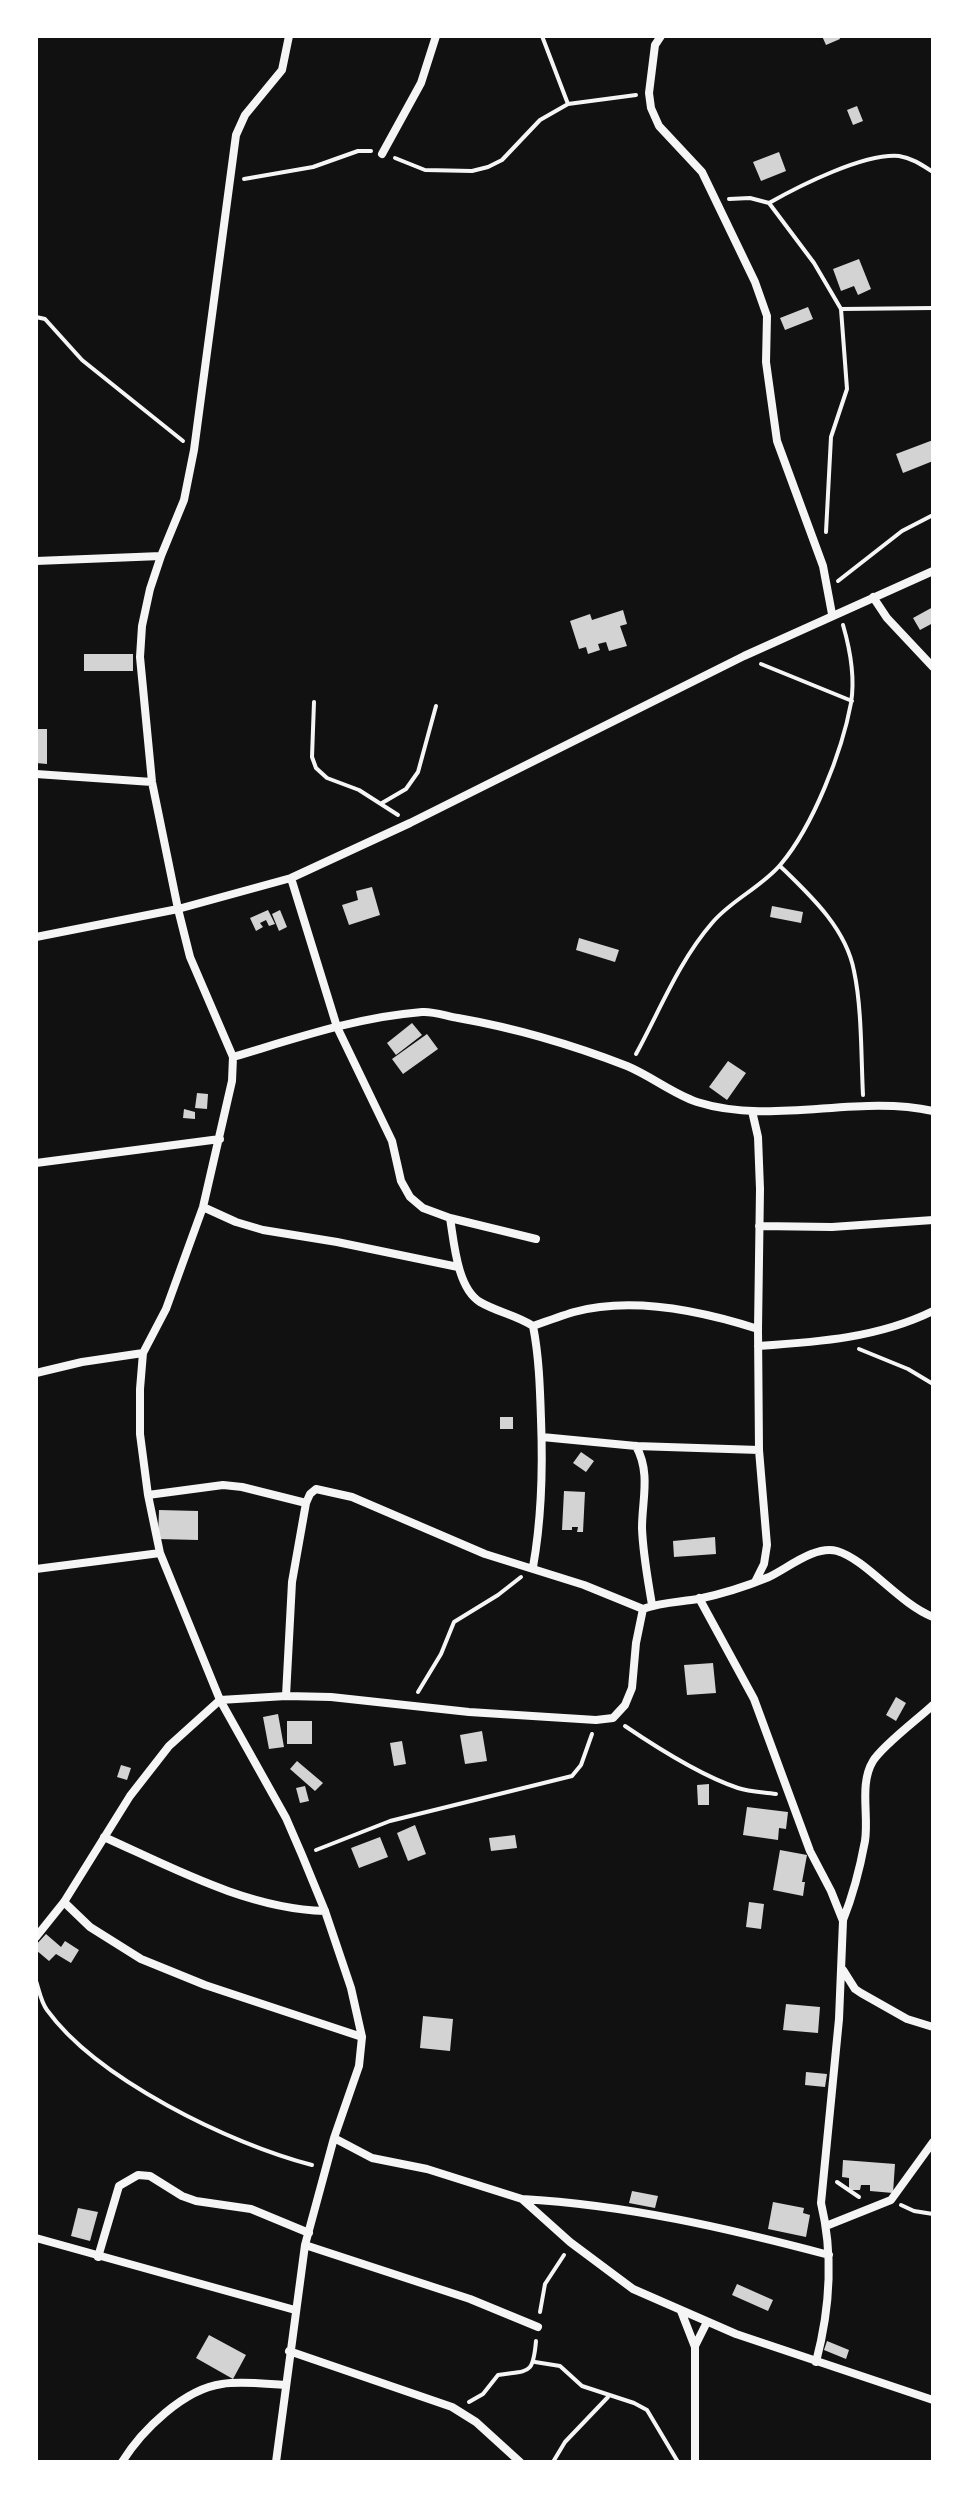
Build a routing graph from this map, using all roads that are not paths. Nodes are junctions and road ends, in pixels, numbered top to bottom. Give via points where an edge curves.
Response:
1 (289, 36) edge
2 (436, 36) edge
3 (661, 36) edge
4 (382, 154) road end
5 (161, 556) junction
6 (36, 561) edge
7 (933, 571) edge
8 (873, 597) junction
9 (836, 613) junction
10 (933, 667) edge
11 (36, 774) edge
12 (152, 782) junction
13 (291, 878) junction
14 (178, 909) junction
15 (36, 937) edge
16 (337, 1027) junction
17 (233, 1057) junction
18 (752, 1111) junction
19 (933, 1111) edge
20 (220, 1139) junction
21 (36, 1163) edge
22 (203, 1207) junction
23 (450, 1218) junction
24 (933, 1220) edge
25 (759, 1226) junction
26 (536, 1239) dead end
27 (458, 1267) junction
28 (933, 1311) edge
29 (533, 1326) junction
30 (758, 1329) junction
31 (758, 1346) junction
32 (143, 1353) junction
33 (36, 1373) edge
34 (542, 1437) junction
35 (636, 1446) junction
36 (759, 1450) junction
37 (148, 1495) junction
38 (306, 1503) junction
39 (160, 1553) junction
40 (533, 1567) junction
41 (36, 1569) edge
42 (755, 1582) junction
43 (699, 1598) junction
44 (648, 1607) junction
45 (933, 1617) edge
46 (286, 1696) junction
47 (220, 1700) junction
48 (933, 1705) edge
49 (104, 1837) junction
50 (64, 1902) junction
51 (325, 1911) junction
52 (843, 1921) junction
53 (36, 1937) edge
54 (842, 1969) junction
55 (933, 2027) edge
56 (362, 2037) junction
57 (334, 2138) junction
58 (933, 2142) edge
59 (522, 2199) junction
60 (826, 2226) junction
61 (309, 2233) junction
62 (36, 2238) edge
63 (305, 2245) junction
64 (829, 2255) junction
65 (98, 2257) junction
66 (295, 2310) junction
67 (681, 2311) junction
68 (707, 2322) junction
69 (538, 2327) dead end
70 (695, 2347) junction
71 (289, 2351) junction
72 (816, 2362) junction
73 (285, 2385) junction
74 (933, 2400) edge
75 (122, 2462) edge
76 (276, 2462) edge
77 (520, 2462) edge
78 (695, 2462) edge

1 - 5 street via 282,70 238,127 194,450 184,500
2 - 4 street via 421,83
3 - 9 street via 655,45 651,108 659,126 702,172 755,282 767,316 766,362 777,441
5 - 6 street
5 - 12 street via 142,626 140,657
7 - 8 street
8 - 9 street
8 - 10 street
9 - 13 street
11 - 12 street
12 - 14 street
13 - 14 street
13 - 16 street
14 - 15 street
14 - 17 street via 190,957
16 - 17 street
16 - 18 street via 424,1012 479,1021 629,1067 697,1102
16 - 23 street via 392,1141 410,1197
17 - 20 street
18 - 19 street via 913,1106
18 - 25 street via 758,1137
20 - 21 street
20 - 22 street
22 - 27 street via 263,1230
22 - 32 street via 166,1309
23 - 26 street
23 - 27 street
24 - 25 street
25 - 30 street
27 - 29 street via 480,1302
28 - 31 street via 911,1322 838,1340
29 - 30 street via 608,1306 679,1309
29 - 34 street
30 - 31 street
31 - 36 street
32 - 33 street
32 - 37 street via 140,1434
34 - 35 street
34 - 40 street via 544,1480
35 - 36 street
35 - 44 street via 644,1470
36 - 42 street via 767,1545
37 - 38 street via 223,1485
37 - 39 street
38 - 40 street via 316,1489 352,1497 485,1554
38 - 46 street via 292,1582
39 - 41 street
39 - 47 street
40 - 44 street
42 - 43 street
42 - 45 street via 815,1553 837,1551
43 - 44 street
43 - 52 street via 754,1699 810,1851
44 - 46 street via 636,1643 632,1688 613,1718
46 - 47 street
47 - 49 street via 169,1746
47 - 51 street via 286,1818
48 - 52 street via 874,1759 869,1771 864,1842
49 - 50 street
49 - 51 street via 249,1897
50 - 53 street
50 - 56 street via 90,1927 141,1959
51 - 56 street
52 - 54 street
54 - 55 street via 861,1993
54 - 60 street via 823,2167
56 - 57 street via 359,2066
57 - 59 street via 372,2158
57 - 61 street
58 - 60 street via 891,2200
59 - 64 street via 701,2223
59 - 67 street via 597,2264 633,2289
60 - 64 street
61 - 63 street
61 - 65 street via 251,2209 182,2196 150,2176 138,2175 119,2186
62 - 65 street
63 - 66 street
63 - 69 street
64 - 72 street via 830,2286
65 - 66 street
66 - 71 street
67 - 68 street
67 - 70 street
68 - 70 street
68 - 72 street
70 - 78 street
71 - 73 street
71 - 77 street via 452,2407
72 - 74 street
73 - 75 street via 221,2384 183,2397
73 - 76 street

